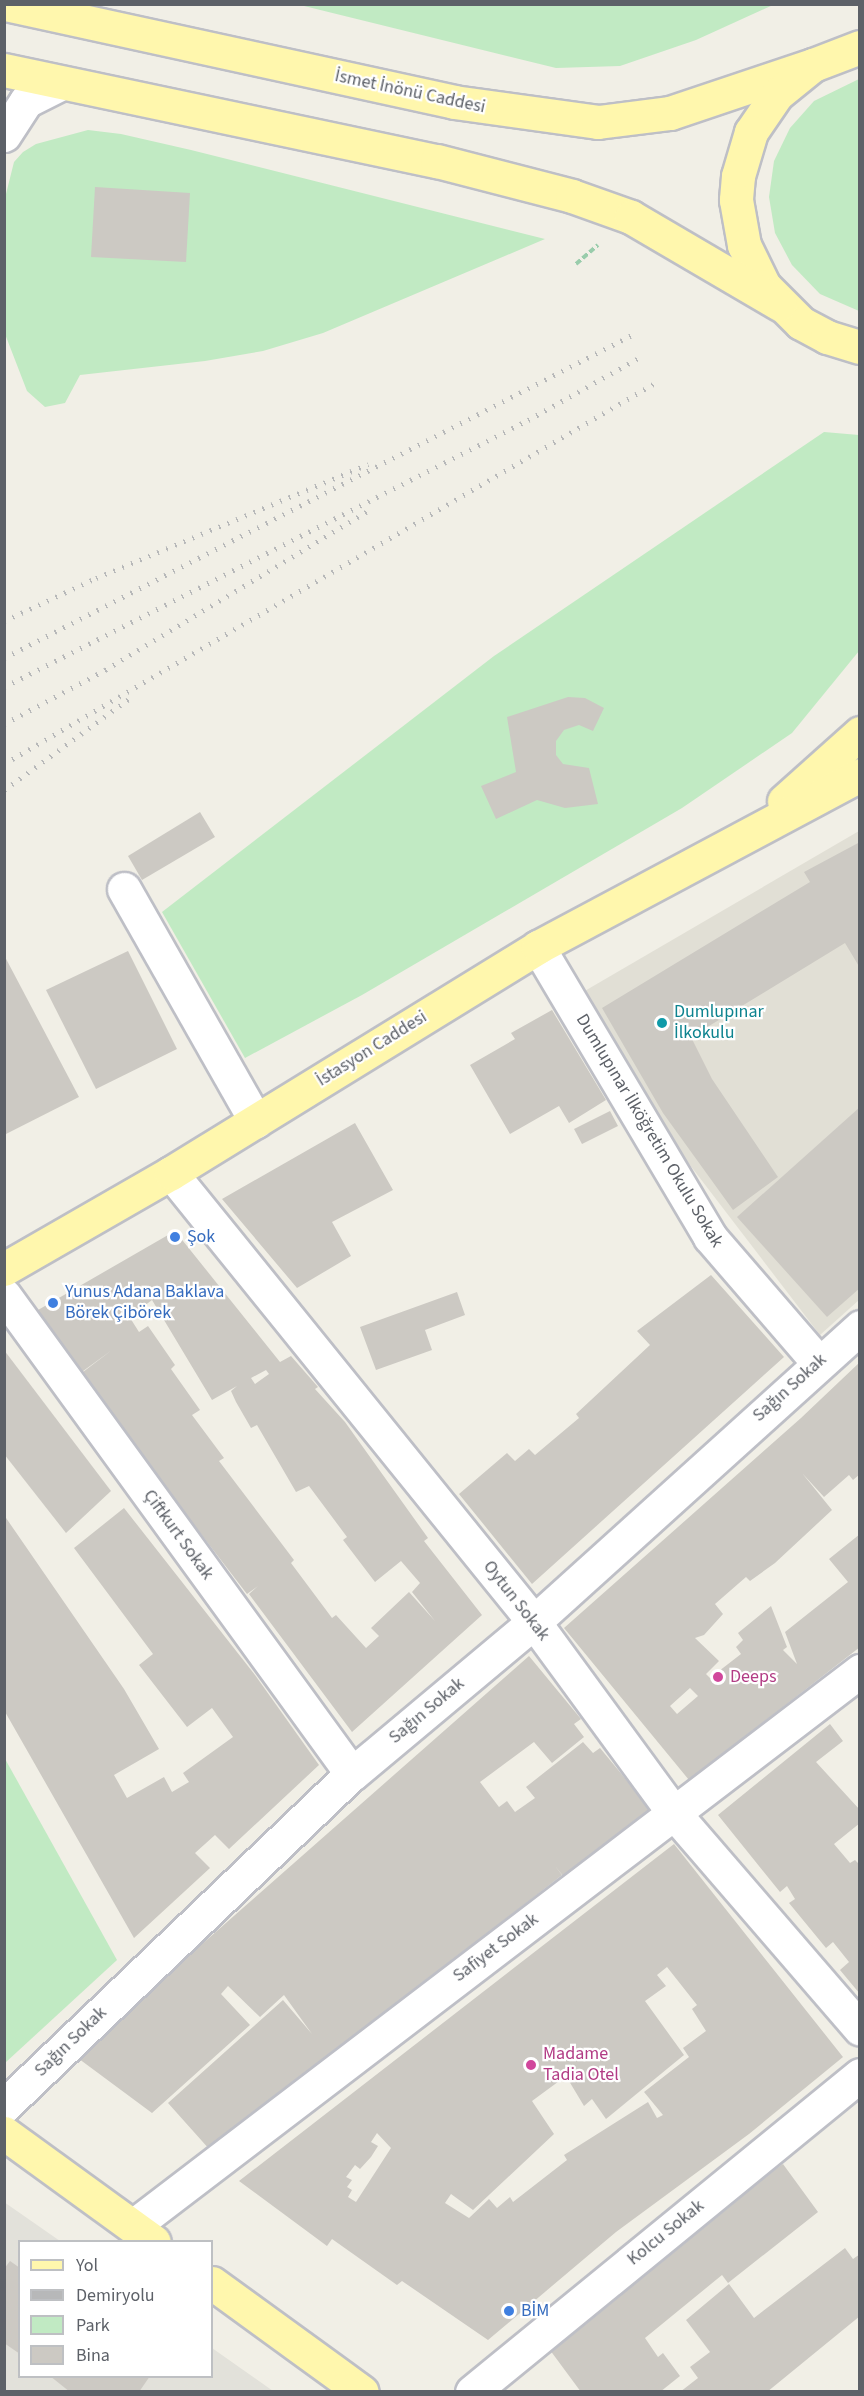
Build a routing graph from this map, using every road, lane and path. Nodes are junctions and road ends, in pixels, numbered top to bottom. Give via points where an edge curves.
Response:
1 (5, 4) edge
2 (860, 47) edge
3 (813, 65) junction
4 (4, 70) edge
5 (62, 83) junction
6 (4, 135) edge
7 (779, 304) junction
8 (827, 337) junction
9 (860, 346) edge
10 (860, 363) edge
11 (860, 734) edge
12 (859, 776) edge
13 (744, 837) junction
14 (124, 889) dead end
15 (538, 947) junction
16 (256, 1121) junction
17 (171, 1173) junction
18 (4, 1269) edge
19 (4, 1295) edge
20 (860, 1327) edge
21 (818, 1362) junction
22 (534, 1622) junction
23 (860, 1671) edge
24 (352, 1774) junction
25 (673, 1812) junction
26 (860, 2029) edge
27 (860, 2075) edge
28 (4, 2106) edge
29 (4, 2133) edge
30 (144, 2234) edge
31 (213, 2284) edge
32 (362, 2391) edge
33 (472, 2391) edge

1 - 3 main road, İsmet İnönü Caddesi via 454,102 598,122 670,113
2 - 3 main road
3 - 7 main road via 794,78 762,112 751,132 738,176 736,200 744,245 764,286
4 - 5 main road
5 - 6 street via 26,101
5 - 7 main road via 436,161 572,196 632,217
7 - 8 main road via 801,323
8 - 9 main road
8 - 10 main road
11 - 13 main road
12 - 13 main road
13 - 15 main road, İstasyon Caddesi
14 - 16 street
15 - 16 main road, İstasyon Caddesi
15 - 21 street, Dumlupınar İlköğretim Okulu Sokak via 710,1237
16 - 17 main road, İstasyon Caddesi
17 - 18 main road, İstasyon Caddesi
17 - 22 street, Oytun Sokak
19 - 24 street, Çiftkurt Sokak
20 - 21 street, Sağın Sokak
21 - 22 street, Sağın Sokak
22 - 24 street, Sağın Sokak
22 - 25 street, Oytun Sokak
23 - 25 street, Safiyet Sokak
24 - 28 street, Sağın Sokak
25 - 26 street, Oytun Sokak
25 - 30 street, Safiyet Sokak
27 - 33 street, Kolcu Sokak
29 - 30 main road
31 - 32 main road

